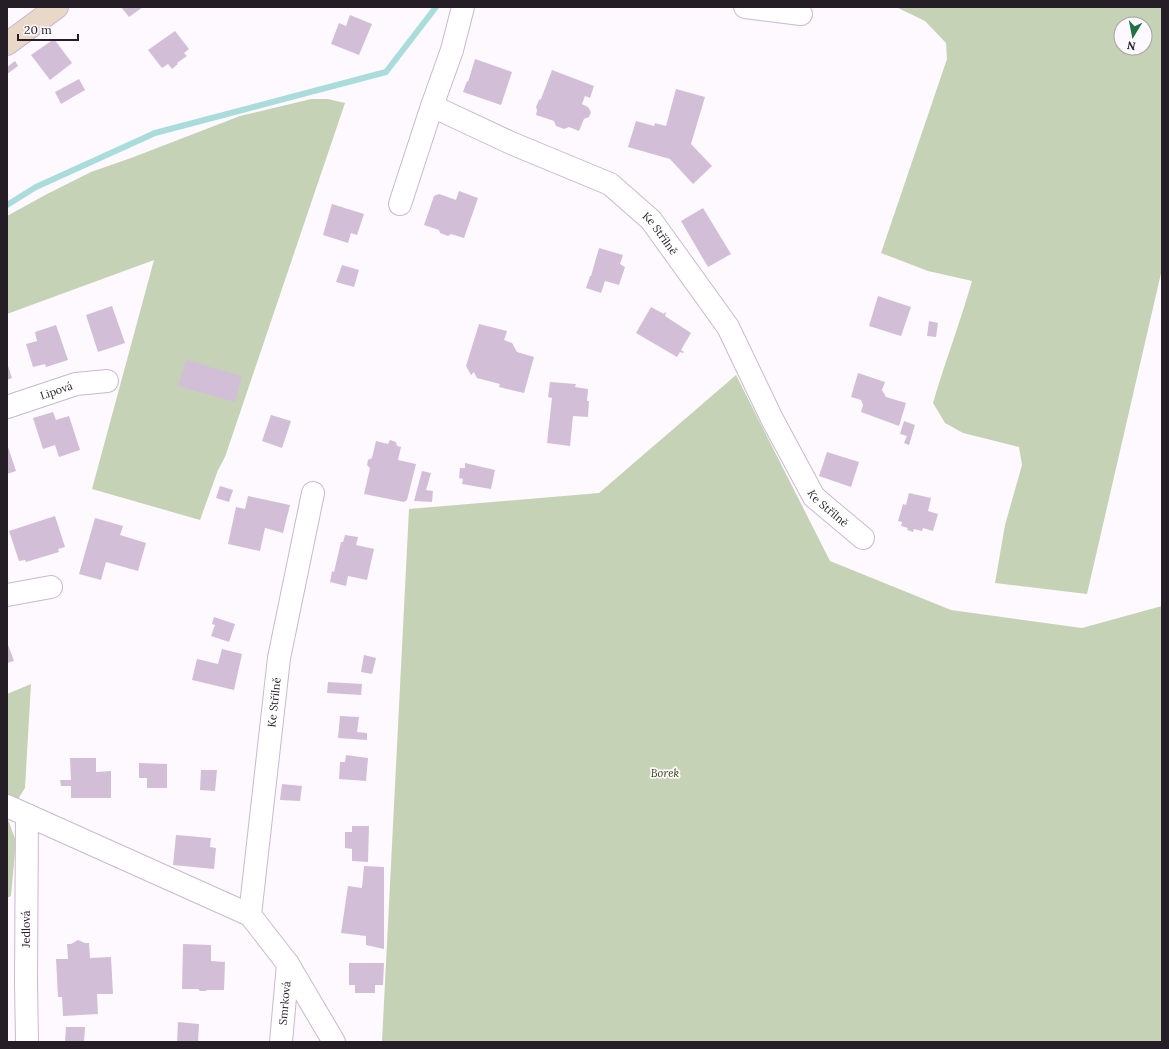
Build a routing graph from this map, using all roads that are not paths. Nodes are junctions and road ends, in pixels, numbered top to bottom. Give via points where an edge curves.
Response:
1 (57, 7) edge
2 (463, 7) edge
3 (745, 7) edge
4 (801, 14) dead end
5 (7, 44) edge
6 (432, 106) junction
7 (400, 204) dead end
8 (107, 381) dead end
9 (7, 407) edge
10 (313, 493) dead end
11 (863, 538) dead end
12 (51, 586) dead end
13 (7, 595) edge
14 (7, 806) edge
15 (27, 815) junction
16 (250, 915) junction
17 (288, 964) junction
18 (27, 1042) edge
19 (281, 1042) edge
20 (334, 1042) edge

1 - 5 main road
2 - 6 street via 452,50
3 - 4 street
6 - 7 street
6 - 11 street, Ke Střílně via 511,143 610,184 651,220 728,327 772,419 814,497
8 - 9 street, Lipová via 76,384
10 - 16 street, Ke Střílně via 279,658
12 - 13 street
14 - 15 street
15 - 16 street
15 - 18 street, Jedlová
16 - 17 street
17 - 19 street, Smrková
17 - 20 street

